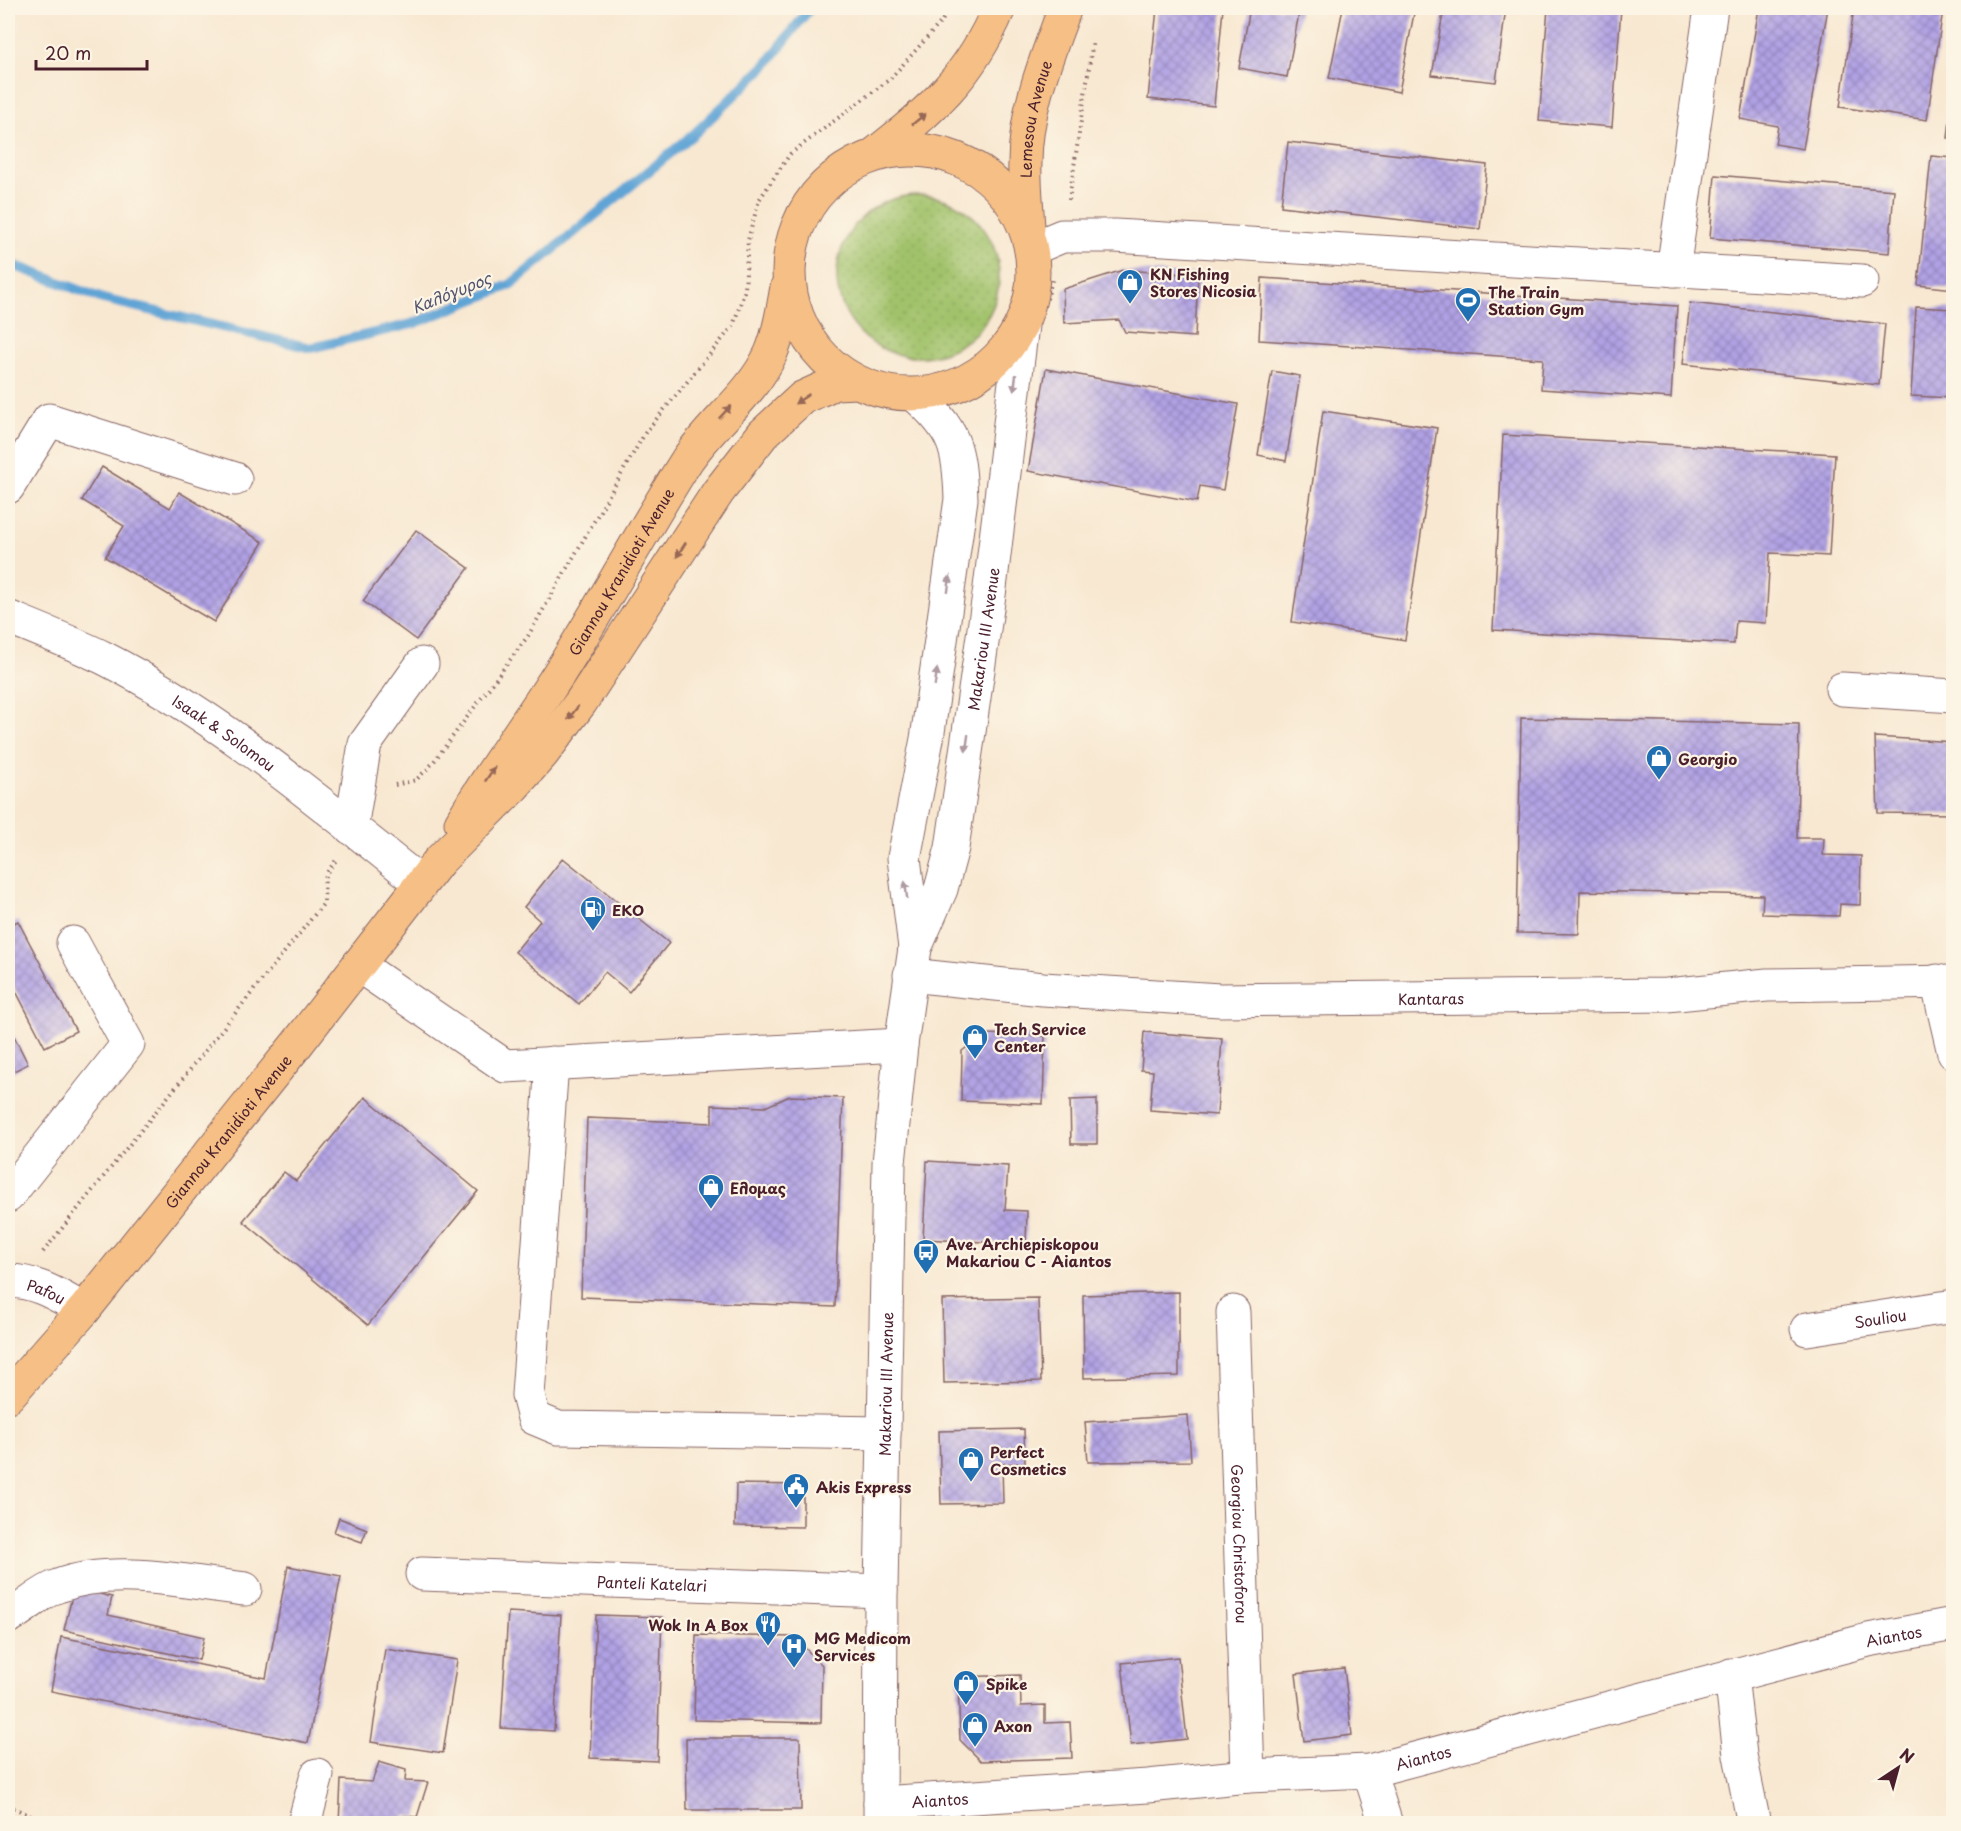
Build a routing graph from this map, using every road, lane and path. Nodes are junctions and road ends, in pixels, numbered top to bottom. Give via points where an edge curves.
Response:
1 (948, 8) edge
2 (999, 8) edge
3 (1065, 8) edge
4 (1710, 8) edge
5 (874, 156) junction
6 (1030, 243) junction
7 (1673, 270) junction
8 (789, 279) junction
9 (1862, 281) dead end
10 (1022, 325) junction
11 (857, 382) junction
12 (915, 395) junction
13 (235, 479) dead end
14 (8, 487) edge
15 (8, 617) edge
16 (422, 664) dead end
17 (1842, 690) dead end
18 (1953, 696) edge
19 (392, 785) dead end
20 (354, 830) junction
21 (430, 872) junction
22 (73, 943) dead end
23 (913, 962) junction
24 (358, 965) junction
25 (1945, 981) edge
26 (901, 1045) junction
27 (1953, 1053) edge
28 (552, 1063) junction
29 (8, 1197) edge
30 (13, 1281) edge
31 (1953, 1306) edge
32 (84, 1310) junction
33 (1233, 1312) dead end
34 (1807, 1329) dead end
35 (8, 1396) edge
36 (884, 1433) junction
37 (422, 1574) dead end
38 (245, 1589) dead end
39 (881, 1591) junction
40 (8, 1617) edge
41 (1953, 1624) edge
42 (1731, 1675) junction
43 (1369, 1771) junction
44 (316, 1775) dead end
45 (1248, 1776) junction
46 (8, 1805) edge
47 (880, 1814) edge
48 (48, 1824) edge
49 (304, 1824) edge
50 (1386, 1824) edge
51 (1754, 1824) edge

1 - 19 path via 942,21 890,79 790,154 759,200 748,240 745,290 733,326 645,433 528,636 432,764 416,780
5 -> 2 main road via 932,110 956,82
3 - 6 main road, Lemesou Avenue via 1034,97 1028,130 1025,162
4 - 7 street
5 - 6 main road via 922,150 968,164 1006,194
5 - 8 main road via 838,174 810,203 793,239
6 - 7 street via 1062,236 1115,236
6 - 10 main road, Lemesou Avenue via 1034,282
7 - 9 street
8 - 11 main road via 792,301 809,340 822,356
21 -> 8 main road, Giannou Kranidioti Avenue via 481,787 565,664 689,458 755,380 779,332
10 - 12 main road, Lemesou Avenue via 1003,353 978,375 959,386
10 -> 23 street, Makariou III Avenue via 990,588 952,848
11 - 12 main road, Lemesou Avenue via 885,392
11 -> 21 main road, Giannou Kranidioti Avenue via 835,383 802,398 763,434 718,492 581,702 511,789
23 -> 12 street, Makariou III Avenue via 904,858 927,740 961,499 958,459 949,430
13 - 14 street via 49,420
15 - 20 street, Isaak & Solomou via 105,659 178,701 242,743
16 - 20 street via 365,744
17 - 18 street
20 - 21 street, Isaak & Solomou
20 - 30 path via 325,875 324,903
21 - 24 main road, Giannou Kranidioti Avenue
22 - 29 street via 128,1044
23 - 25 street, Kantaras via 1043,989 1220,1000 1667,995 1767,985
23 - 26 street, Makariou III Avenue
24 - 28 street via 505,1066
24 - 32 main road, Giannou Kranidioti Avenue
25 - 27 street
26 - 28 street
26 - 36 street, Makariou III Avenue via 889,1163
28 - 36 street via 528,1395 534,1418 558,1428
30 - 32 street, Pafou via 44,1288
31 - 34 street, Souliou
32 - 35 main road, Giannou Kranidioti Avenue
33 - 45 street, Georgiou Christoforou
36 - 39 street, Makariou III Avenue
37 - 39 street, Panteli Katelari
38 - 40 street via 143,1577 82,1579 56,1586
39 - 47 street, Makariou III Avenue
41 - 42 street, Aiantos via 1868,1640
42 - 43 street, Aiantos
42 - 51 street via 1743,1777
43 - 45 street, Aiantos
43 - 50 street
44 - 49 street
45 - 47 street, Aiantos
46 - 48 path

